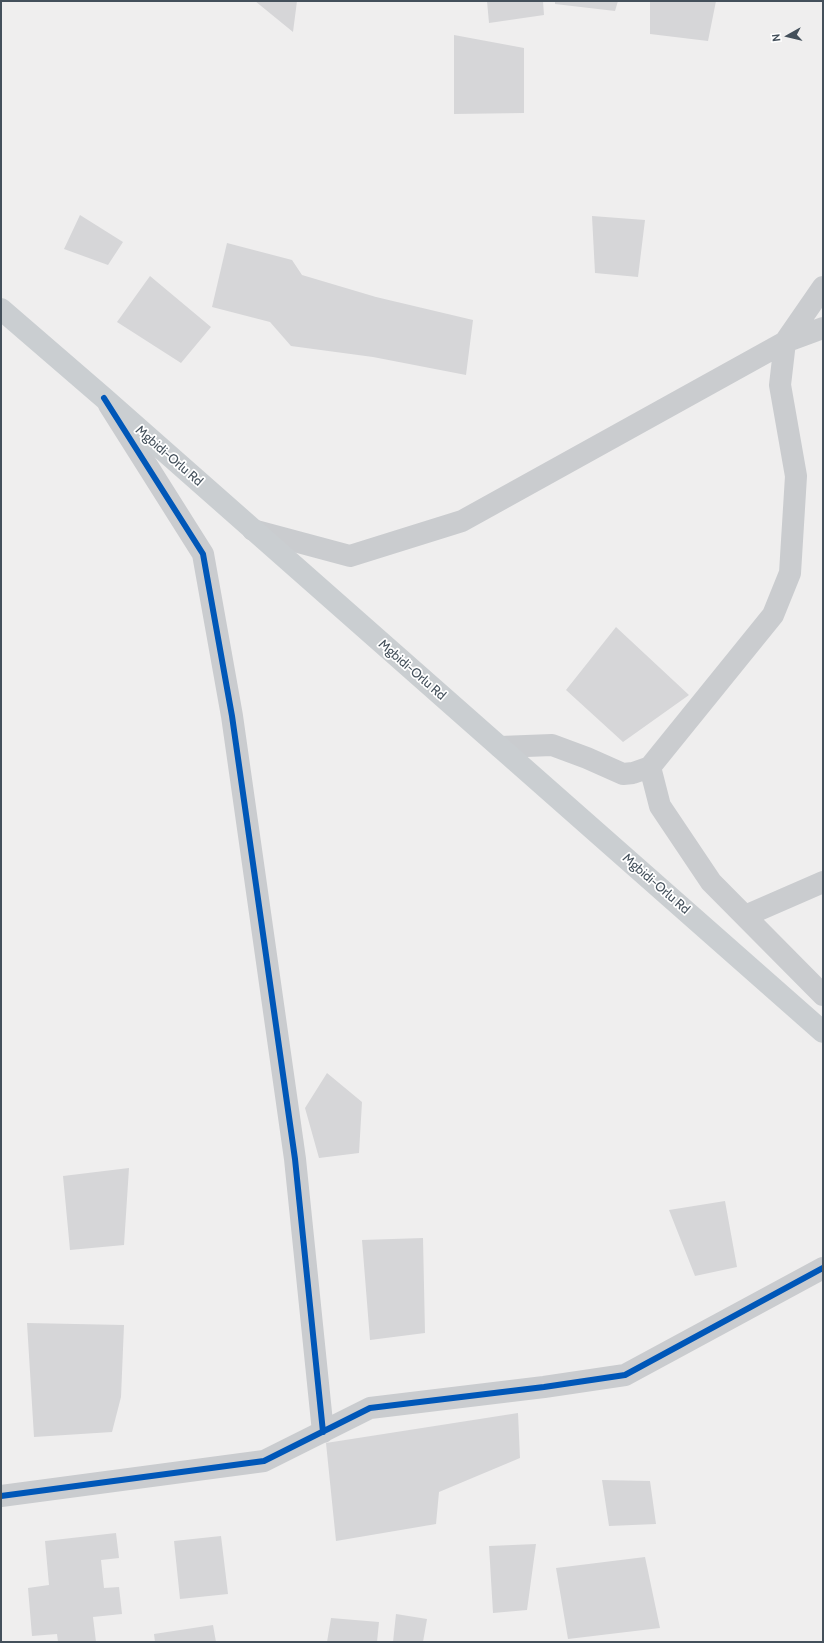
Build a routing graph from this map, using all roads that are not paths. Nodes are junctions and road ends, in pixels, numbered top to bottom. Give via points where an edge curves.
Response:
1 (823, 287) edge
2 (1, 310) edge
3 (823, 328) edge
4 (785, 342) junction
5 (104, 398) junction
6 (253, 530) junction
7 (500, 747) junction
8 (650, 767) junction
9 (823, 882) edge
10 (745, 916) junction
11 (823, 995) edge
12 (823, 1032) edge
13 (823, 1268) edge
14 (323, 1432) junction
15 (1, 1496) edge

1 - 4 street
2 - 5 main road, Mgbidi-Orlu Rd
3 - 4 street
4 - 6 street via 462,521 350,556
4 - 8 street via 780,385 796,476 790,573 772,615
5 - 6 main road, Mgbidi-Orlu Rd
5 - 14 street via 203,554 232,716 295,1158
6 - 7 main road, Mgbidi-Orlu Rd
7 - 8 street via 552,745 623,774
7 - 12 main road, Mgbidi-Orlu Rd
8 - 10 street via 660,806 710,882
9 - 10 street
10 - 11 street
13 - 14 street via 625,1375 370,1408
14 - 15 street via 264,1462

